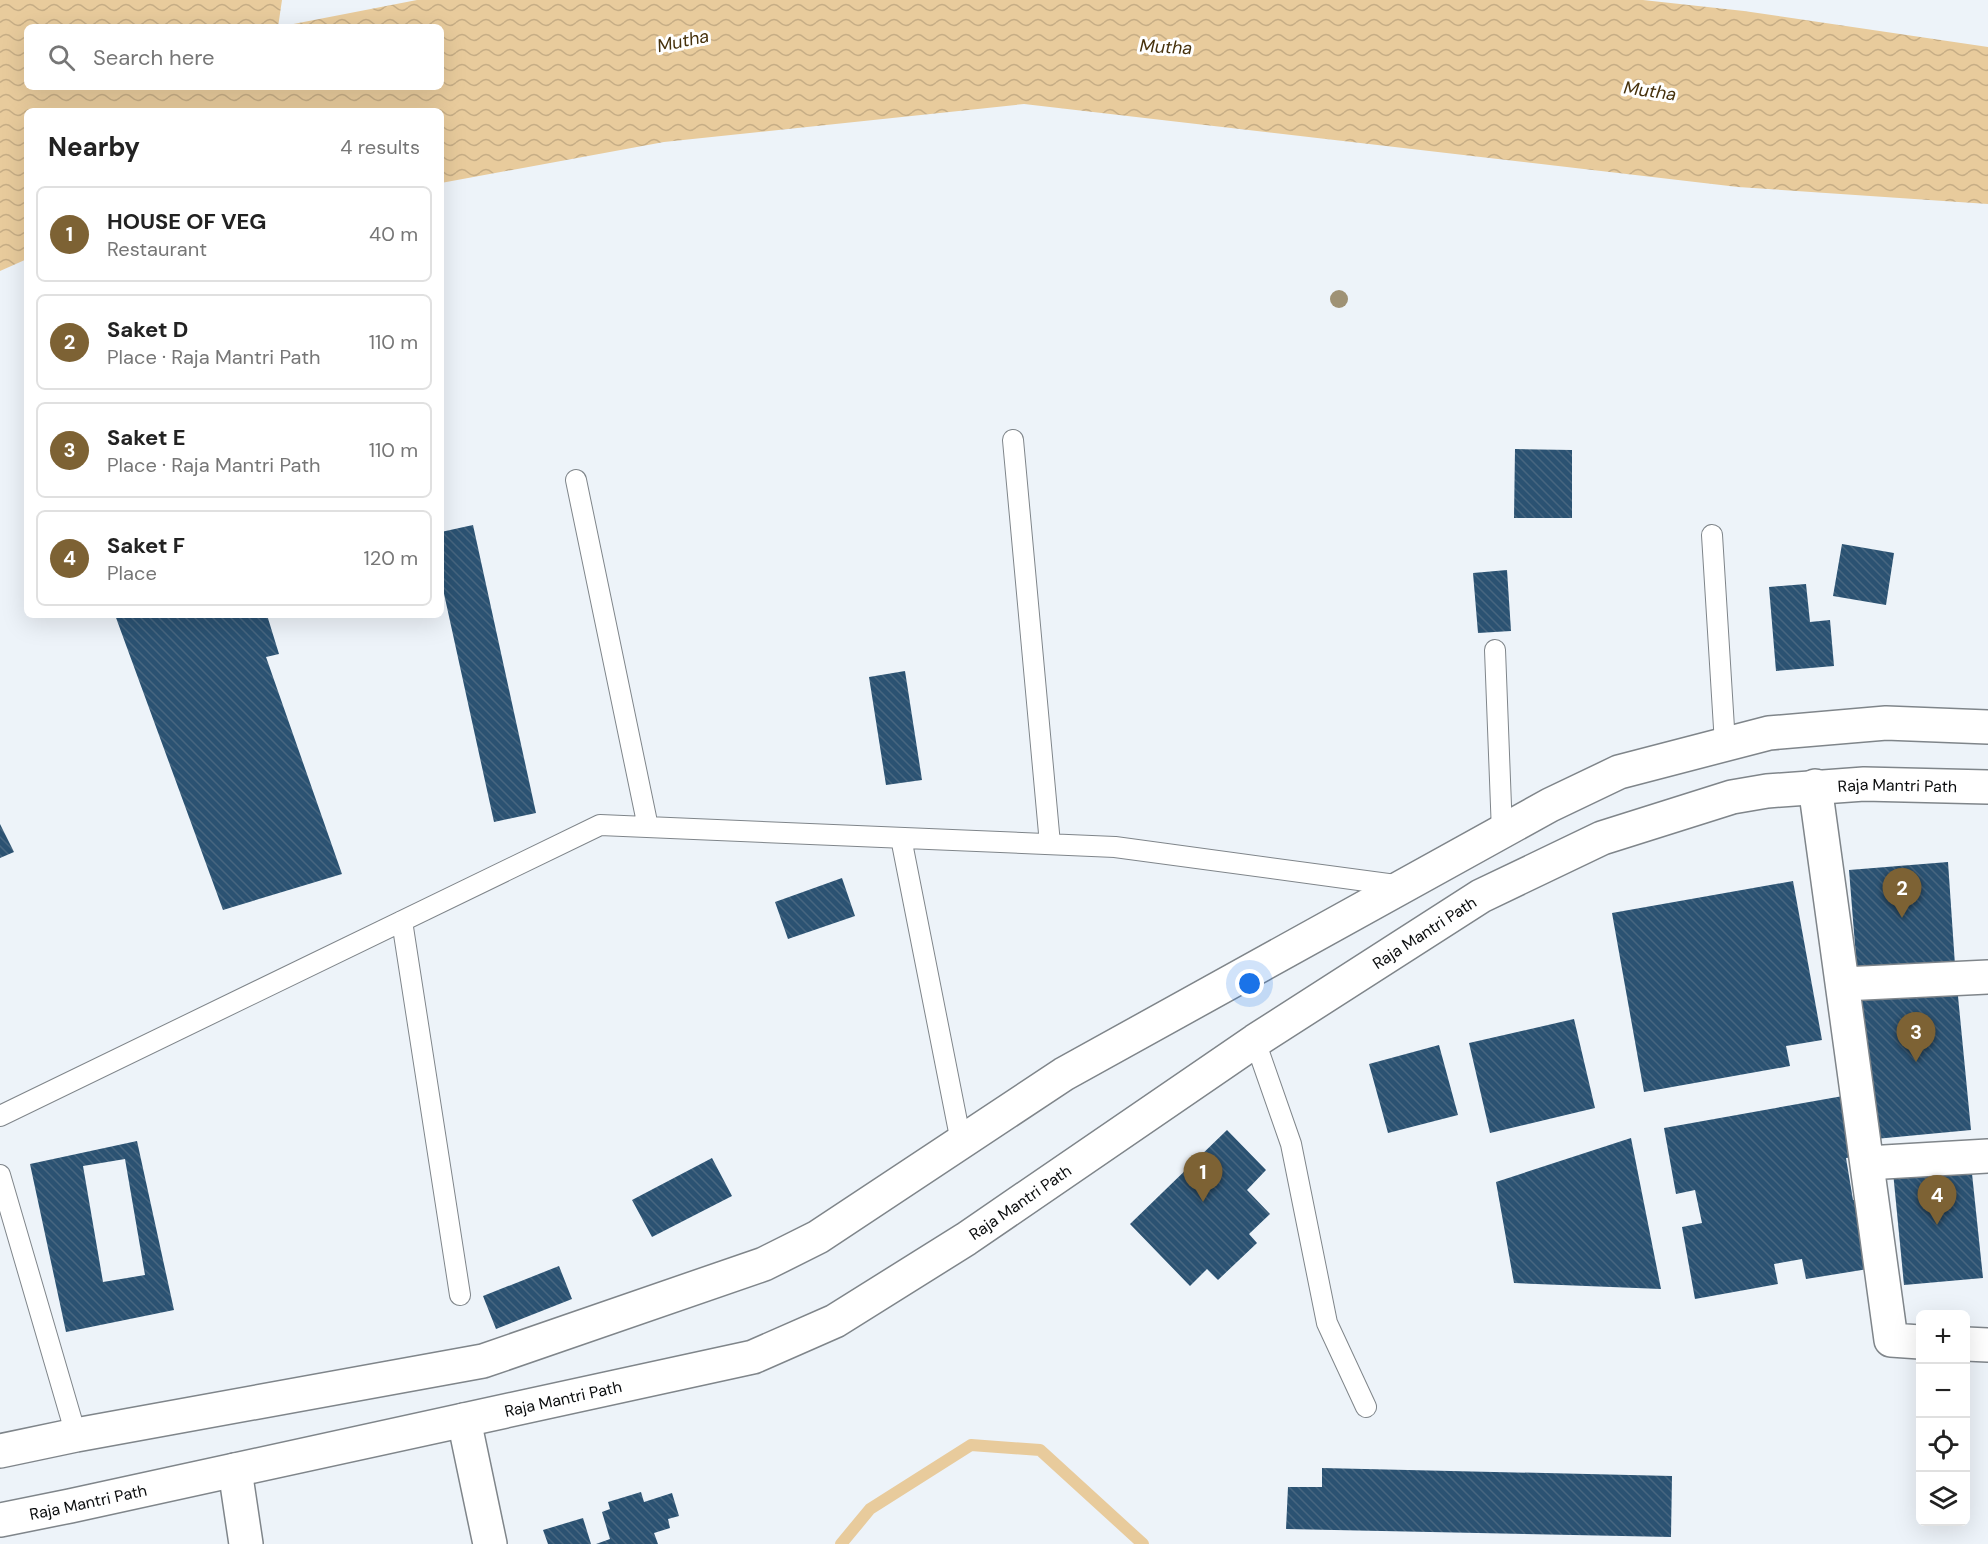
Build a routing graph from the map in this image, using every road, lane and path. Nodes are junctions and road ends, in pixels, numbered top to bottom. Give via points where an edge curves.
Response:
1 (1013, 440) dead end
2 (576, 480) dead end
3 (1712, 535) dead end
4 (1495, 650) dead end
5 (1988, 727) edge
6 (1725, 744) junction
7 (1815, 786) junction
8 (1988, 787) edge
9 (1585, 788) junction
10 (648, 826) junction
11 (1502, 832) junction
12 (901, 838) junction
13 (1602, 838) junction
14 (1050, 844) junction
15 (1404, 886) junction
16 (402, 921) junction
17 (1988, 977) edge
18 (1843, 984) junction
19 (1255, 1041) junction
20 (0, 1116) edge
21 (961, 1142) junction
22 (1988, 1156) edge
23 (1867, 1163) junction
24 (0, 1175) edge
25 (460, 1294) dead end
26 (1916, 1342) edge
27 (1970, 1344) edge
28 (1988, 1346) edge
29 (1366, 1407) dead end
30 (464, 1420) junction
31 (76, 1435) junction
32 (0, 1451) edge
33 (235, 1470) junction
34 (0, 1520) edge
35 (246, 1544) edge
36 (490, 1544) edge

1 - 14 lane
2 - 10 lane
3 - 6 lane
4 - 11 lane
5 - 6 main road via 1886,723 1769,733
6 - 9 main road via 1620,772
7 - 8 main road, Raja Mantri Path
7 - 13 main road, Raja Mantri Path via 1731,796
7 - 18 main road
9 - 11 main road
9 - 13 main road
10 - 12 lane
10 - 16 lane via 600,825
11 - 15 main road
12 - 14 lane
12 - 21 lane
13 - 19 main road, Raja Mantri Path via 1480,896
14 - 15 lane via 1115,847
15 - 21 main road via 1064,1074
16 - 20 lane
16 - 25 lane
17 - 18 main road
18 - 23 main road
19 - 29 lane via 1292,1144 1327,1323
19 - 30 main road, Raja Mantri Path via 966,1239 836,1321 753,1357
21 - 31 main road via 818,1237 764,1264 483,1360
22 - 23 main road
23 - 26 main road via 1891,1340
24 - 31 lane
27 - 28 main road
30 - 33 main road, Raja Mantri Path
30 - 36 main road
31 - 32 main road
33 - 34 main road, Raja Mantri Path
33 - 35 main road

